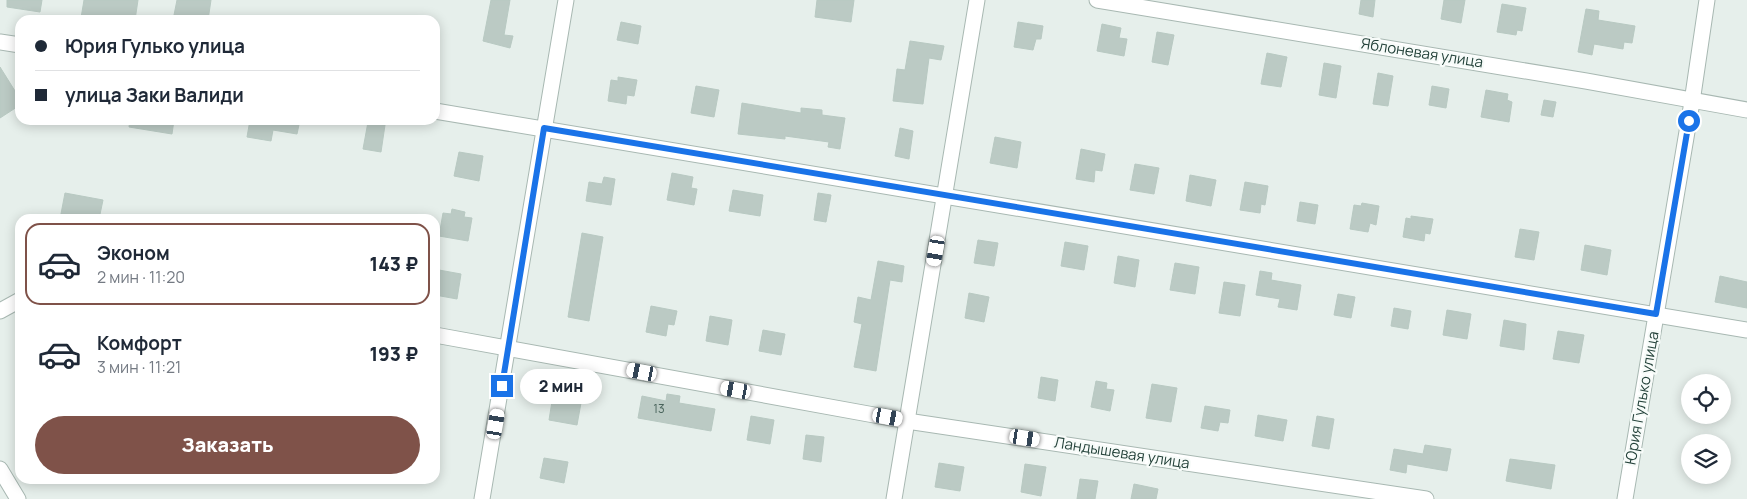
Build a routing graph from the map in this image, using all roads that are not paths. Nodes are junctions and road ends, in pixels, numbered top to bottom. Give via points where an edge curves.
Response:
1 (566, 0) edge
2 (977, 0) edge
3 (1097, 0) edge
4 (1707, 0) edge
5 (0, 42) edge
6 (15, 44) edge
7 (1692, 102) junction
8 (1747, 110) edge
9 (440, 112) edge
10 (544, 128) junction
11 (946, 194) junction
12 (15, 303) edge
13 (0, 311) edge
14 (1656, 314) junction
15 (1747, 330) edge
16 (440, 336) edge
17 (509, 348) junction
18 (907, 420) junction
19 (0, 469) edge
20 (18, 499) edge
21 (482, 499) edge
22 (894, 499) edge
23 (1426, 499) edge
24 (1625, 499) edge

1 - 10 street
2 - 11 street
3 - 7 street, Яблоневая улица via 1586,81
4 - 7 street, Юрия Гулько улица
5 - 6 street
7 - 8 street, Яблоневая улица
7 - 14 street, Юрия Гулько улица
9 - 10 street
10 - 11 street
10 - 17 street
11 - 14 street
11 - 18 street
12 - 13 street
14 - 15 street
14 - 24 street, Юрия Гулько улица
16 - 17 street, Ландышевая улица
17 - 18 street, Ландышевая улица
17 - 21 street
18 - 22 street
18 - 23 street, Ландышевая улица
19 - 20 street

